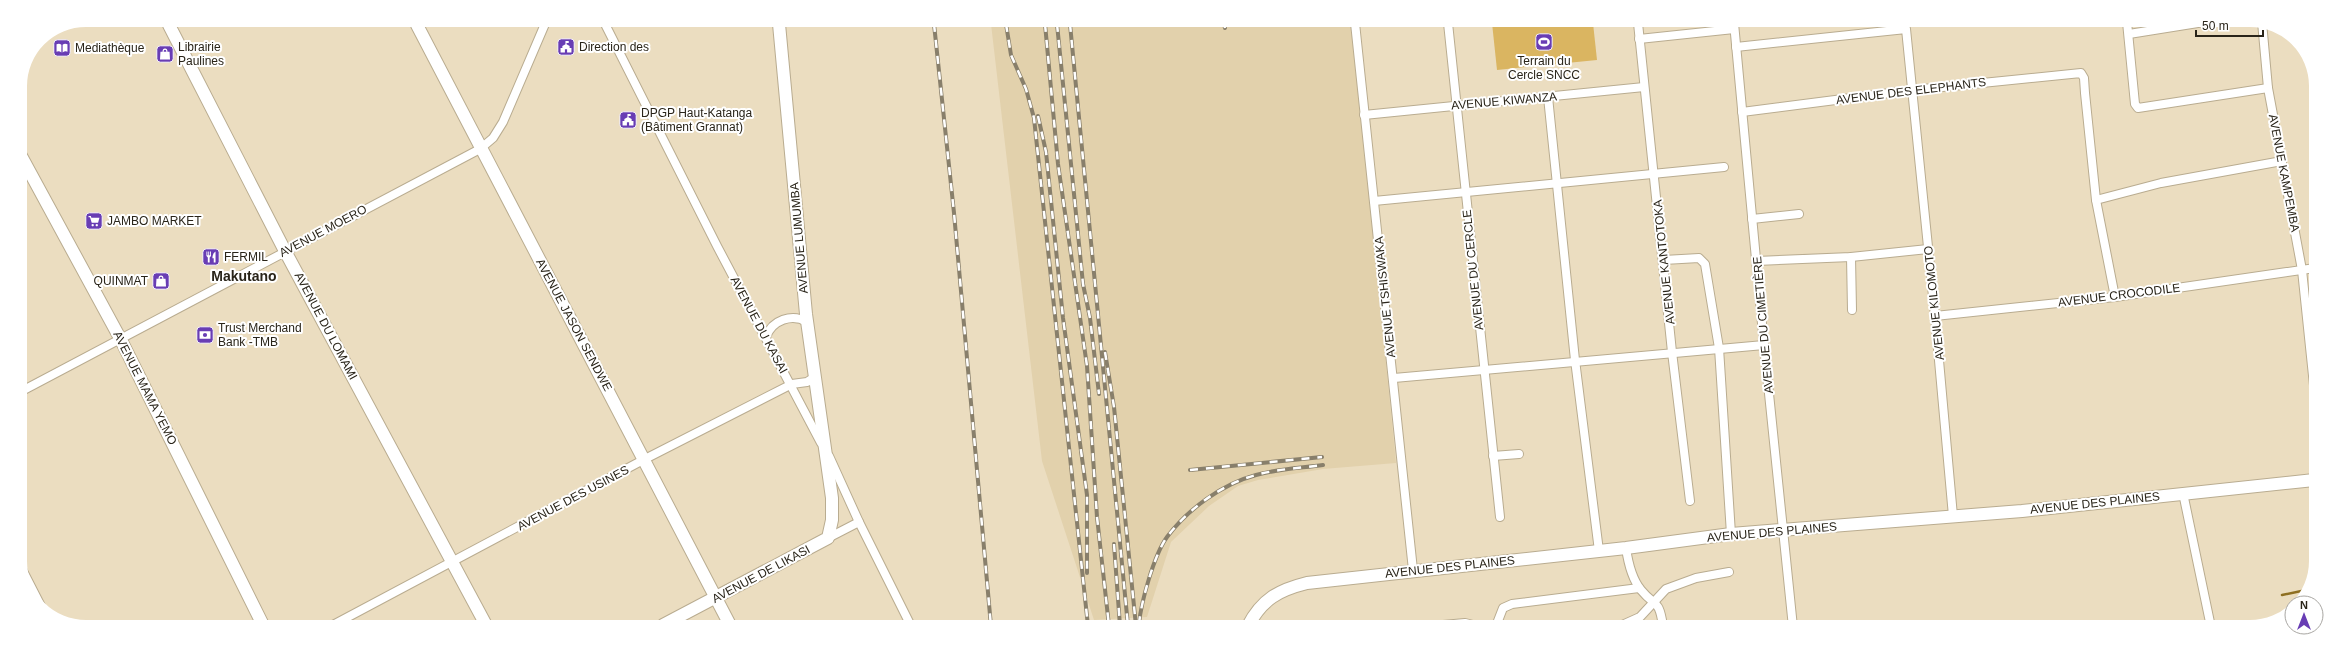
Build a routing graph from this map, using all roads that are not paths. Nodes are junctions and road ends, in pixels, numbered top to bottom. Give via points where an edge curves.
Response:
1 (170, 27) edge
2 (419, 27) edge
3 (544, 27) edge
4 (607, 27) edge
5 (779, 27) edge
6 (1355, 27) edge
7 (1448, 27) edge
8 (1638, 27) edge
9 (1727, 27) edge
10 (1734, 27) edge
11 (1897, 27) edge
12 (1905, 27) edge
13 (2128, 27) edge
14 (2173, 27) edge
15 (2263, 29) edge
16 (2129, 34) junction
17 (1639, 39) junction
18 (1736, 47) junction
19 (1644, 87) junction
20 (2268, 88) junction
21 (1913, 90) junction
22 (1548, 96) junction
23 (1456, 105) junction
24 (1742, 112) junction
25 (1364, 114) junction
26 (480, 149) junction
27 (2282, 161) junction
28 (27, 167) edge
29 (1724, 167) dead end
30 (1655, 174) junction
31 (1558, 182) junction
32 (1465, 191) junction
33 (2096, 200) junction
34 (1374, 201) junction
35 (1799, 214) dead end
36 (1752, 219) junction
37 (1928, 249) junction
38 (285, 251) junction
39 (1851, 257) junction
40 (1664, 260) junction
41 (1757, 261) junction
42 (2309, 269) edge
43 (2302, 270) junction
44 (2115, 297) junction
45 (1852, 310) dead end
46 (1935, 316) junction
47 (807, 322) junction
48 (766, 337) junction
49 (121, 340) junction
50 (2309, 343) edge
51 (1764, 345) junction
52 (1719, 348) junction
53 (1672, 352) junction
54 (1575, 360) junction
55 (1483, 369) junction
56 (815, 377) junction
57 (1394, 378) junction
58 (792, 384) junction
59 (27, 388) edge
60 (827, 452) junction
61 (1519, 454) dead end
62 (1493, 456) junction
63 (645, 459) junction
64 (2309, 480) edge
65 (2183, 493) junction
66 (1690, 501) dead end
67 (1953, 516) junction
68 (1500, 518) dead end
69 (859, 522) junction
70 (1783, 530) junction
71 (1731, 534) junction
72 (828, 538) junction
73 (1626, 548) junction
74 (1599, 551) junction
75 (454, 562) junction
76 (1413, 570) junction
77 (1729, 572) dead end
78 (1639, 588) junction
79 (716, 598) junction
80 (1654, 601) junction
81 (261, 620) edge
82 (343, 620) edge
83 (483, 620) edge
84 (673, 620) edge
85 (727, 620) edge
86 (909, 620) edge
87 (1252, 620) edge
88 (1498, 620) edge
89 (1633, 620) edge
90 (1662, 620) edge
91 (1792, 620) edge
92 (2210, 620) edge

1 - 38 main road, AVENUE DU LOMAMI
2 - 26 main road, AVENUE JASON SENDWE
3 - 26 street, AVENUE MOERO via 503,122 493,138
4 - 48 street, AVENUE DU KASAI
5 - 47 main road, AVENUE LUMUMBA
6 - 25 street, AVENUE TSHISWAKA
7 - 23 street, AVENUE DU CERCLE
8 - 17 street, AVENUE KANTOTOKA
9 - 17 street
10 - 18 street, AVENUE DU CIMETIÈRE
11 - 18 street
12 - 21 street, AVENUE KILOMOTO
13 - 16 street
14 - 16 street
15 - 20 street, AVENUE KAMPEMBA
16 - 20 street via 2135,104 2138,108
17 - 19 street, AVENUE KANTOTOKA
18 - 24 street, AVENUE DU CIMETIÈRE
19 - 22 street, AVENUE KIWANZA
19 - 30 street, AVENUE KANTOTOKA
20 - 27 street, AVENUE KAMPEMBA
21 - 24 street, AVENUE DES ELEPHANTS
21 - 33 street, AVENUE DES ELEPHANTS via 2081,73 2085,85
21 - 37 street, AVENUE KILOMOTO
22 - 23 street, AVENUE KIWANZA
22 - 31 street
23 - 25 street, AVENUE KIWANZA
23 - 32 street, AVENUE DU CERCLE
24 - 36 street, AVENUE DU CIMETIÈRE
25 - 34 street, AVENUE TSHISWAKA
26 - 38 street, AVENUE MOERO
26 - 63 main road, AVENUE JASON SENDWE
27 - 33 street via 2161,183
27 - 43 street, AVENUE KAMPEMBA
28 - 49 main road, AVENUE MAMA YEMO
29 - 30 street
30 - 31 street
30 - 40 street, AVENUE KANTOTOKA
31 - 32 street
31 - 54 street
32 - 34 street
32 - 55 street, AVENUE DU CERCLE
33 - 44 street
34 - 57 street, AVENUE TSHISWAKA
35 - 36 street
36 - 41 street, AVENUE DU CIMETIÈRE
37 - 39 street
37 - 46 street, AVENUE KILOMOTO
38 - 49 street, AVENUE MOERO
38 - 75 main road, AVENUE DU LOMAMI
39 - 41 street
39 - 45 street
40 - 52 street via 1700,258 1704,261
40 - 53 street, AVENUE KANTOTOKA
41 - 51 street, AVENUE DU CIMETIÈRE
42 - 43 street, AVENUE CROCODILE
43 - 44 street, AVENUE CROCODILE
43 - 50 street, AVENUE KAMPEMBA
44 - 46 street, AVENUE CROCODILE
46 - 67 street, AVENUE KILOMOTO
47 - 48 street via 800,318 787,318 773,326
47 - 56 main road, AVENUE LUMUMBA
48 - 58 street, AVENUE DU KASAI
49 - 59 street, AVENUE MOERO
49 - 81 main road, AVENUE MAMA YEMO
51 - 52 street
51 - 70 street, AVENUE DU CIMETIÈRE
52 - 53 street
52 - 71 street
53 - 54 street
53 - 66 street, AVENUE KANTOTOKA
54 - 55 street
54 - 74 street
55 - 57 street
55 - 62 street, AVENUE DU CERCLE
56 - 58 street, AVENUE DES USINES via 807,382
56 - 60 main road, AVENUE LUMUMBA
57 - 76 street, AVENUE TSHISWAKA
58 - 60 street, AVENUE DU KASAI
58 - 63 street, AVENUE DES USINES
60 - 69 street, AVENUE DU KASAI
60 - 72 main road, AVENUE LUMUMBA via 832,504
61 - 62 street
62 - 68 street, AVENUE DU CERCLE
63 - 75 street, AVENUE DES USINES
63 - 79 main road, AVENUE JASON SENDWE
64 - 65 main road, AVENUE DES PLAINES
65 - 67 main road, AVENUE DES PLAINES
65 - 92 street
67 - 70 main road, AVENUE DES PLAINES
69 - 72 street, AVENUE DE LIKASI
69 - 86 street, AVENUE DU KASAI
70 - 71 main road, AVENUE DES PLAINES
70 - 91 street, AVENUE DU CIMETIÈRE
71 - 73 main road, AVENUE DES PLAINES
72 - 79 main road, AVENUE DE LIKASI
73 - 74 main road, AVENUE DES PLAINES
73 - 78 street via 1628,564
74 - 76 main road, AVENUE DES PLAINES
75 - 82 street, AVENUE DES USINES
75 - 83 main road, AVENUE DU LOMAMI
76 - 87 main road, AVENUE DES PLAINES via 1307,582 1289,587 1262,605
77 - 80 street via 1677,584 1666,589
78 - 80 street
78 - 88 street via 1512,604 1503,608
79 - 84 main road, AVENUE DE LIKASI
79 - 85 main road, AVENUE JASON SENDWE
80 - 89 street via 1640,617
80 - 90 street via 1660,608

